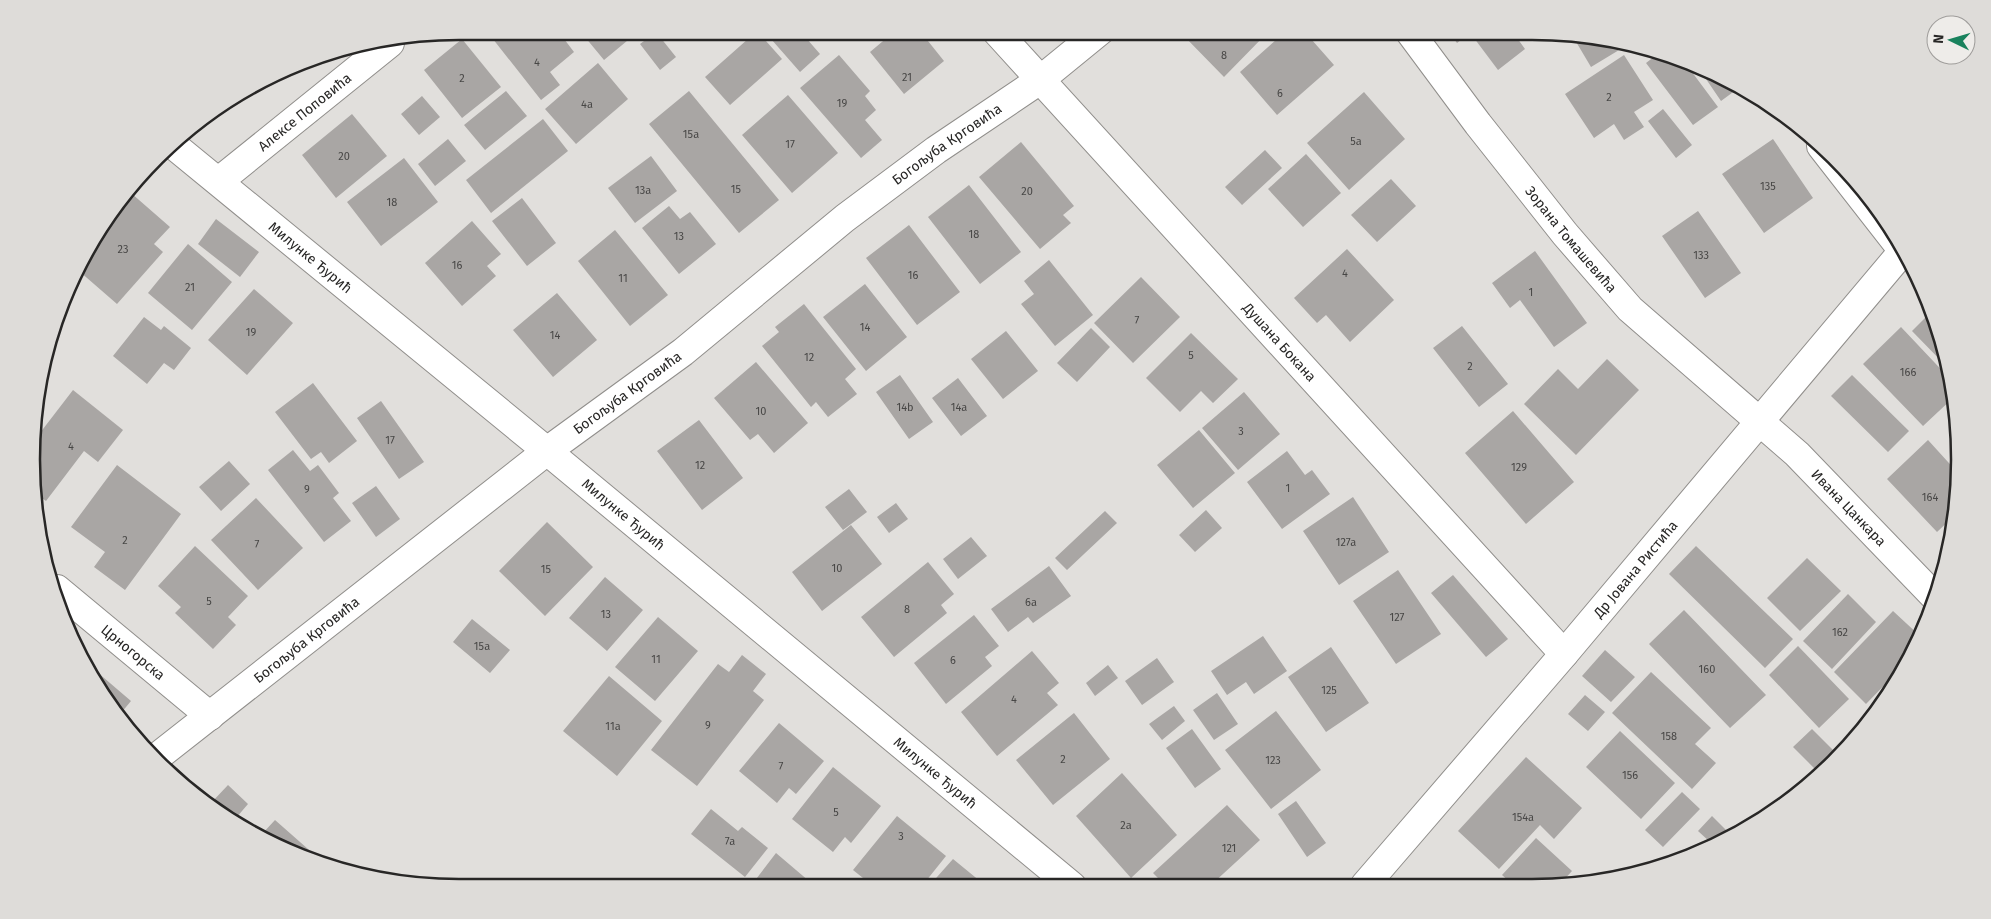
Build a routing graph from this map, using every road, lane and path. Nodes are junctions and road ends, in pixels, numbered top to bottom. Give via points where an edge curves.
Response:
1 (1004, 40) edge
2 (1089, 40) edge
3 (1416, 40) edge
4 (385, 47) edge
5 (1040, 80) junction
6 (178, 149) edge
7 (219, 182) junction
8 (1898, 256) edge
9 (1760, 420) junction
10 (547, 451) junction
11 (1930, 592) edge
12 (62, 593) edge
13 (1564, 654) junction
14 (210, 716) junction
15 (161, 754) edge
16 (1064, 879) edge
17 (1370, 879) edge

1 - 5 street, Душана Бокана
2 - 5 street, Богољуба Крговића
3 - 9 street, Зорана Томашевића via 1559,227 1630,309
4 - 7 street, Алексе Поповића
5 - 10 street, Богољуба Крговића via 936,150 845,218 683,352
5 - 13 street, Душана Бокана
6 - 7 street, Милунке Ђурић
7 - 10 street, Милунке Ђурић
8 - 9 street, Др Јована Ристића
9 - 11 street, Ивана Цанкара via 1798,454
9 - 13 street, Др Јована Ристића
10 - 14 street, Богољуба Крговића
10 - 16 street, Милунке Ђурић
12 - 14 street, Црногорска
13 - 17 street, Др Јована Ристића
14 - 15 street, Богољуба Крговића

